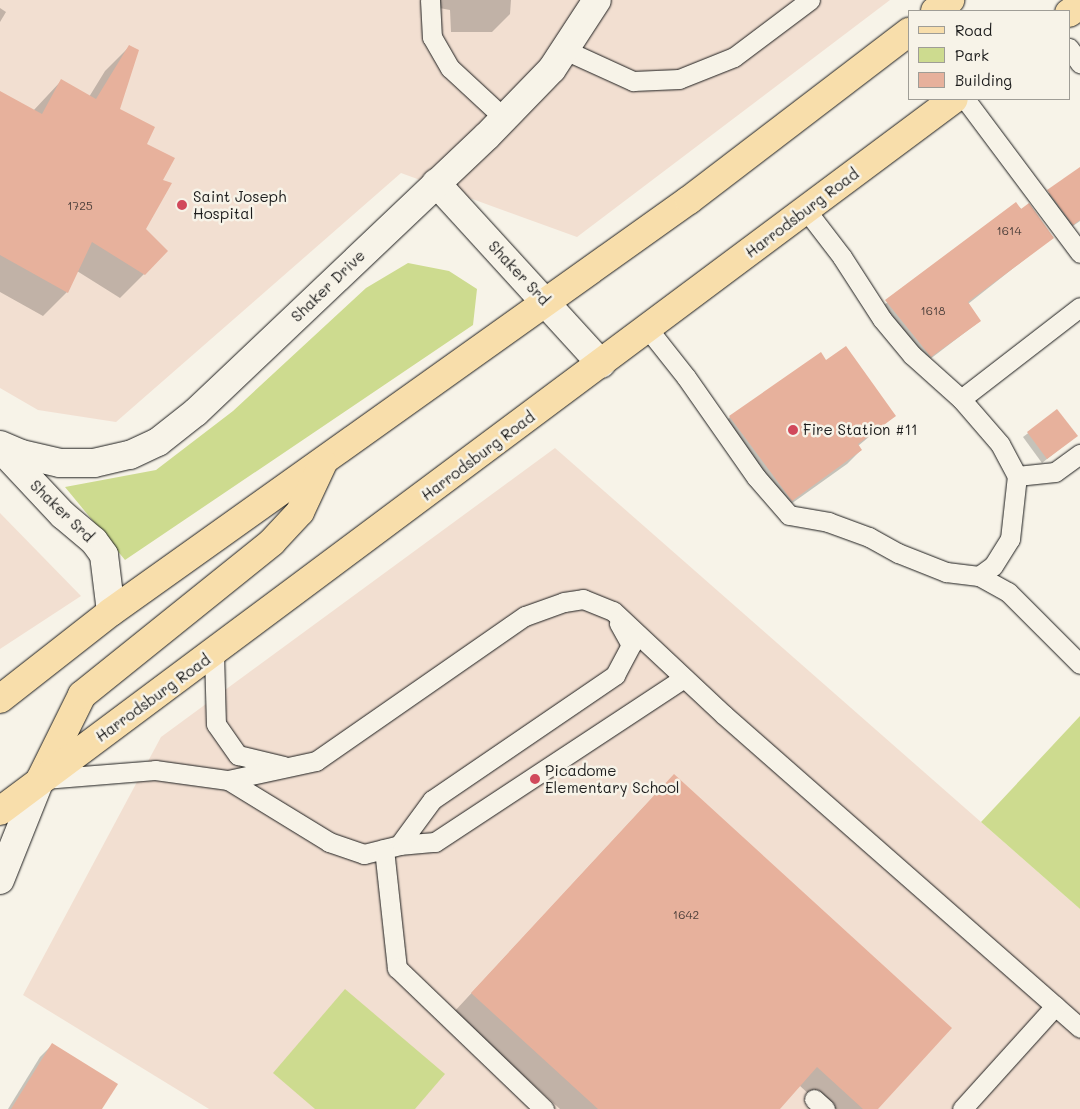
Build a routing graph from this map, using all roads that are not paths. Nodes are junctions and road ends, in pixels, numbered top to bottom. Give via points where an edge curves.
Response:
1 (430, 0) edge
2 (597, 0) edge
3 (810, 0) edge
4 (950, 0) edge
5 (936, 10) edge
6 (908, 33) edge
7 (1070, 49) edge
8 (565, 50) junction
9 (1080, 63) edge
10 (953, 100) edge
11 (966, 100) edge
12 (504, 118) junction
13 (436, 183) junction
14 (806, 210) junction
15 (1080, 253) edge
16 (547, 302) junction
17 (1080, 307) edge
18 (648, 329) junction
19 (601, 364) junction
20 (960, 400) junction
21 (0, 447) edge
22 (1080, 454) edge
23 (323, 463) junction
24 (1017, 476) junction
25 (979, 576) junction
26 (613, 611) junction
27 (111, 612) junction
28 (214, 654) junction
29 (1080, 664) edge
30 (684, 678) junction
31 (0, 699) edge
32 (293, 768) junction
33 (40, 780) junction
34 (228, 780) junction
35 (0, 811) edge
36 (392, 847) junction
37 (0, 880) edge
38 (1055, 1006) junction
39 (1080, 1028) edge
40 (544, 1109) edge
41 (962, 1109) edge

1 - 12 lane via 432,37 450,68
2 - 8 street, Shaker Drive
3 - 8 lane via 734,57 679,79 633,81
4 - 5 main road
6 - 16 main road via 689,200
7 - 9 lane
8 - 12 street, Shaker Drive via 552,69
10 - 14 main road, Harrodsburg Road
11 - 15 lane
12 - 13 street, Shaker Drive
13 - 16 street, Shaker Srd
13 - 21 street, Shaker Drive via 196,412 158,442 130,455 94,463 60,463
14 - 18 main road, Harrodsburg Road
14 - 20 lane via 842,257 882,319 912,355
16 - 19 street, Shaker Srd
16 - 23 main road
17 - 20 lane
18 - 19 main road, Harrodsburg Road
18 - 25 lane via 756,477 789,515 828,522 946,572
19 - 28 main road, Harrodsburg Road
20 - 24 lane via 1000,444
21 - 27 street, Shaker Srd via 62,515 94,541 104,555
22 - 24 lane via 1056,472
23 - 27 main road
23 - 33 main road via 300,512 272,542 82,695
24 - 25 lane via 1010,539 993,566
25 - 29 lane via 1008,592
26 - 30 lane
26 - 32 lane via 583,600 564,602 525,616 329,755
26 - 36 lane via 631,645 615,675 432,800
27 - 31 main road
28 - 32 lane via 216,724 238,755
28 - 33 main road, Harrodsburg Road
30 - 36 lane via 435,842
30 - 38 lane
32 - 34 lane
33 - 34 lane via 155,770
33 - 35 main road, Harrodsburg Road
33 - 37 street
34 - 36 lane via 329,842 364,854
36 - 40 lane via 397,968
38 - 39 lane
38 - 41 lane

